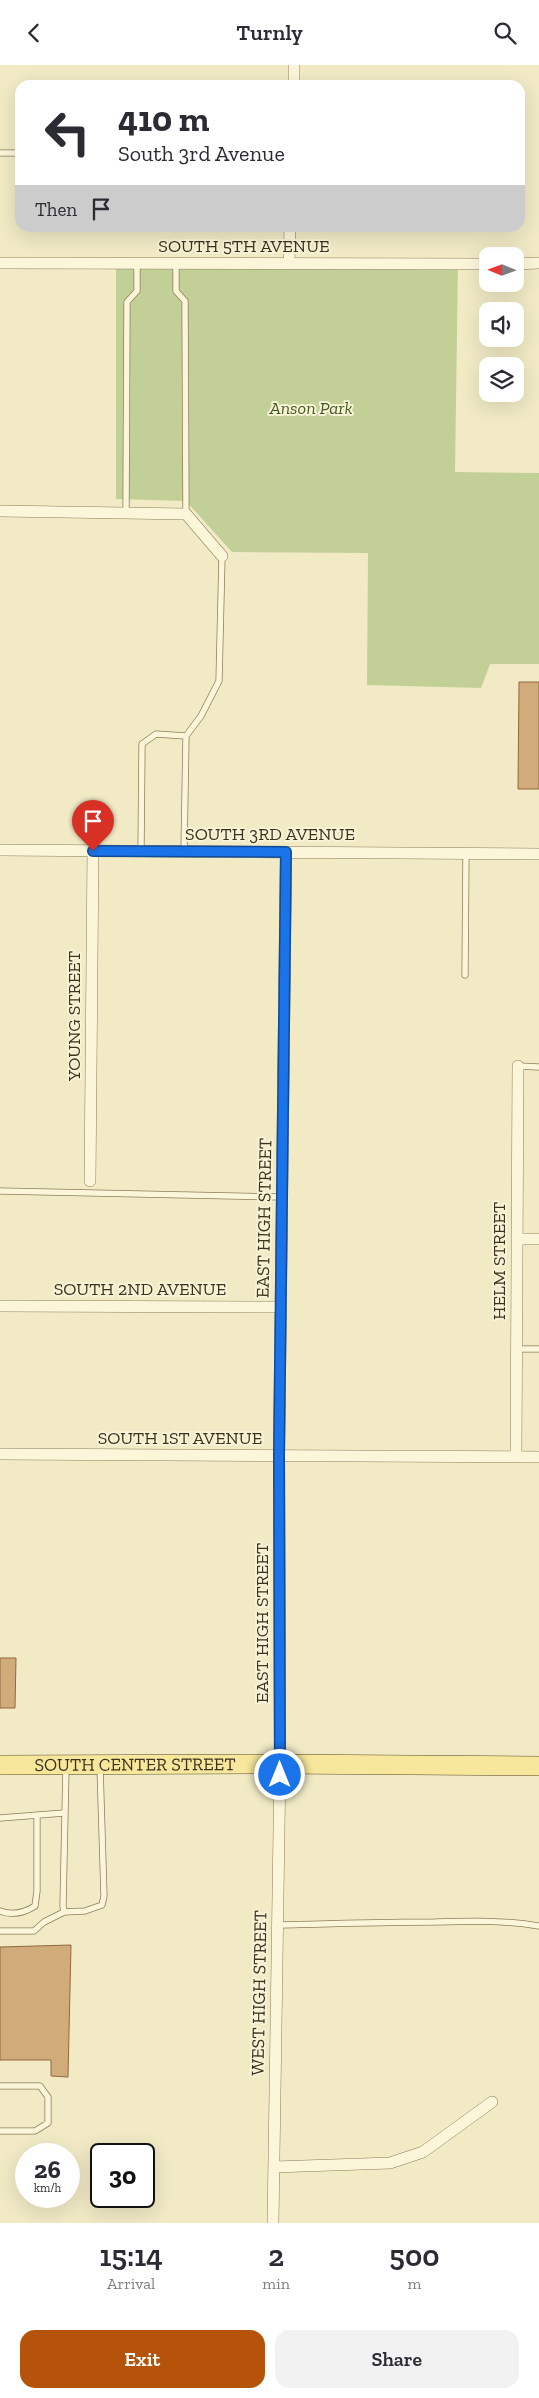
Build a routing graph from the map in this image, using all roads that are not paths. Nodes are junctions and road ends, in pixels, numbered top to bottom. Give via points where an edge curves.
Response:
1 (294, 65) edge
2 (294, 80) edge
3 (0, 153) edge
4 (15, 153) edge
5 (290, 232) edge
6 (0, 263) edge
7 (137, 263) junction
8 (176, 263) junction
9 (289, 263) junction
10 (524, 263) edge
11 (539, 263) edge
12 (479, 264) edge
13 (0, 511) edge
14 (126, 513) junction
15 (186, 515) junction
16 (222, 556) joint
17 (186, 737) junction
18 (0, 850) edge
19 (93, 851) junction
20 (141, 851) junction
21 (184, 852) junction
22 (286, 852) junction
23 (466, 853) junction
24 (539, 854) edge
25 (465, 975) dead end
26 (518, 1067) joint
27 (539, 1067) edge
28 (90, 1181) dead end
29 (0, 1191) edge
30 (282, 1197) junction
31 (517, 1239) junction
32 (539, 1239) edge
33 (0, 1306) edge
34 (280, 1307) junction
35 (516, 1349) junction
36 (539, 1349) edge
37 (0, 1455) edge
38 (279, 1455) junction
39 (516, 1457) junction
40 (539, 1457) edge
41 (280, 1764) junction
42 (0, 1765) edge
43 (66, 1765) junction
44 (100, 1765) junction
45 (539, 1766) edge
46 (64, 1813) junction
47 (37, 1815) junction
48 (0, 1818) edge
49 (0, 1911) edge
50 (64, 1913) junction
51 (278, 1925) junction
52 (539, 1926) edge
53 (0, 1931) edge
54 (0, 2086) edge
55 (492, 2101) dead end
56 (0, 2131) edge
57 (274, 2167) junction
58 (273, 2223) edge

1 - 2 street
3 - 4 lane
5 - 9 street
6 - 7 street, SOUTH 5TH AVENUE
7 - 8 street, SOUTH 5TH AVENUE
7 - 14 lane via 137,291 127,302
8 - 9 street, SOUTH 5TH AVENUE
8 - 15 lane via 176,291 185,301
9 - 12 street, SOUTH 5TH AVENUE
10 - 11 street
13 - 14 street
14 - 15 street
15 - 16 street
16 - 17 lane via 219,681
17 - 20 lane via 156,734 142,744
17 - 21 lane
18 - 19 street, SOUTH 3RD AVENUE
19 - 20 street, SOUTH 3RD AVENUE
19 - 28 street, YOUNG STREET
20 - 21 street, SOUTH 3RD AVENUE
21 - 22 street, SOUTH 3RD AVENUE
22 - 23 street, SOUTH 3RD AVENUE
22 - 30 street, EAST HIGH STREET
23 - 24 street, SOUTH 3RD AVENUE
23 - 25 lane
26 - 27 lane
26 - 31 street, HELM STREET
29 - 30 lane
30 - 34 street, EAST HIGH STREET
31 - 32 street
31 - 35 street, HELM STREET
33 - 34 street, SOUTH 2ND AVENUE
34 - 38 street, EAST HIGH STREET
35 - 36 lane
35 - 39 street, HELM STREET
37 - 38 street, SOUTH 1ST AVENUE
38 - 39 street, SOUTH 1ST AVENUE
38 - 41 street, EAST HIGH STREET
39 - 40 street, SOUTH 1ST AVENUE
41 - 44 main road, SOUTH CENTER STREET
41 - 45 main road, SOUTH CENTER STREET
41 - 51 street, WEST HIGH STREET
42 - 43 main road, SOUTH CENTER STREET
43 - 44 main road, SOUTH CENTER STREET
43 - 46 lane
44 - 50 lane via 102,1905
46 - 47 lane
46 - 50 lane
47 - 48 lane
47 - 49 lane via 35,1906 14,1914
50 - 53 lane via 44,1921 34,1931
51 - 52 lane via 475,1921
51 - 57 street, WEST HIGH STREET
54 - 56 lane via 40,2086 48,2097 48,2123 35,2131
55 - 57 street via 424,2152 390,2163
57 - 58 street, WEST HIGH STREET

